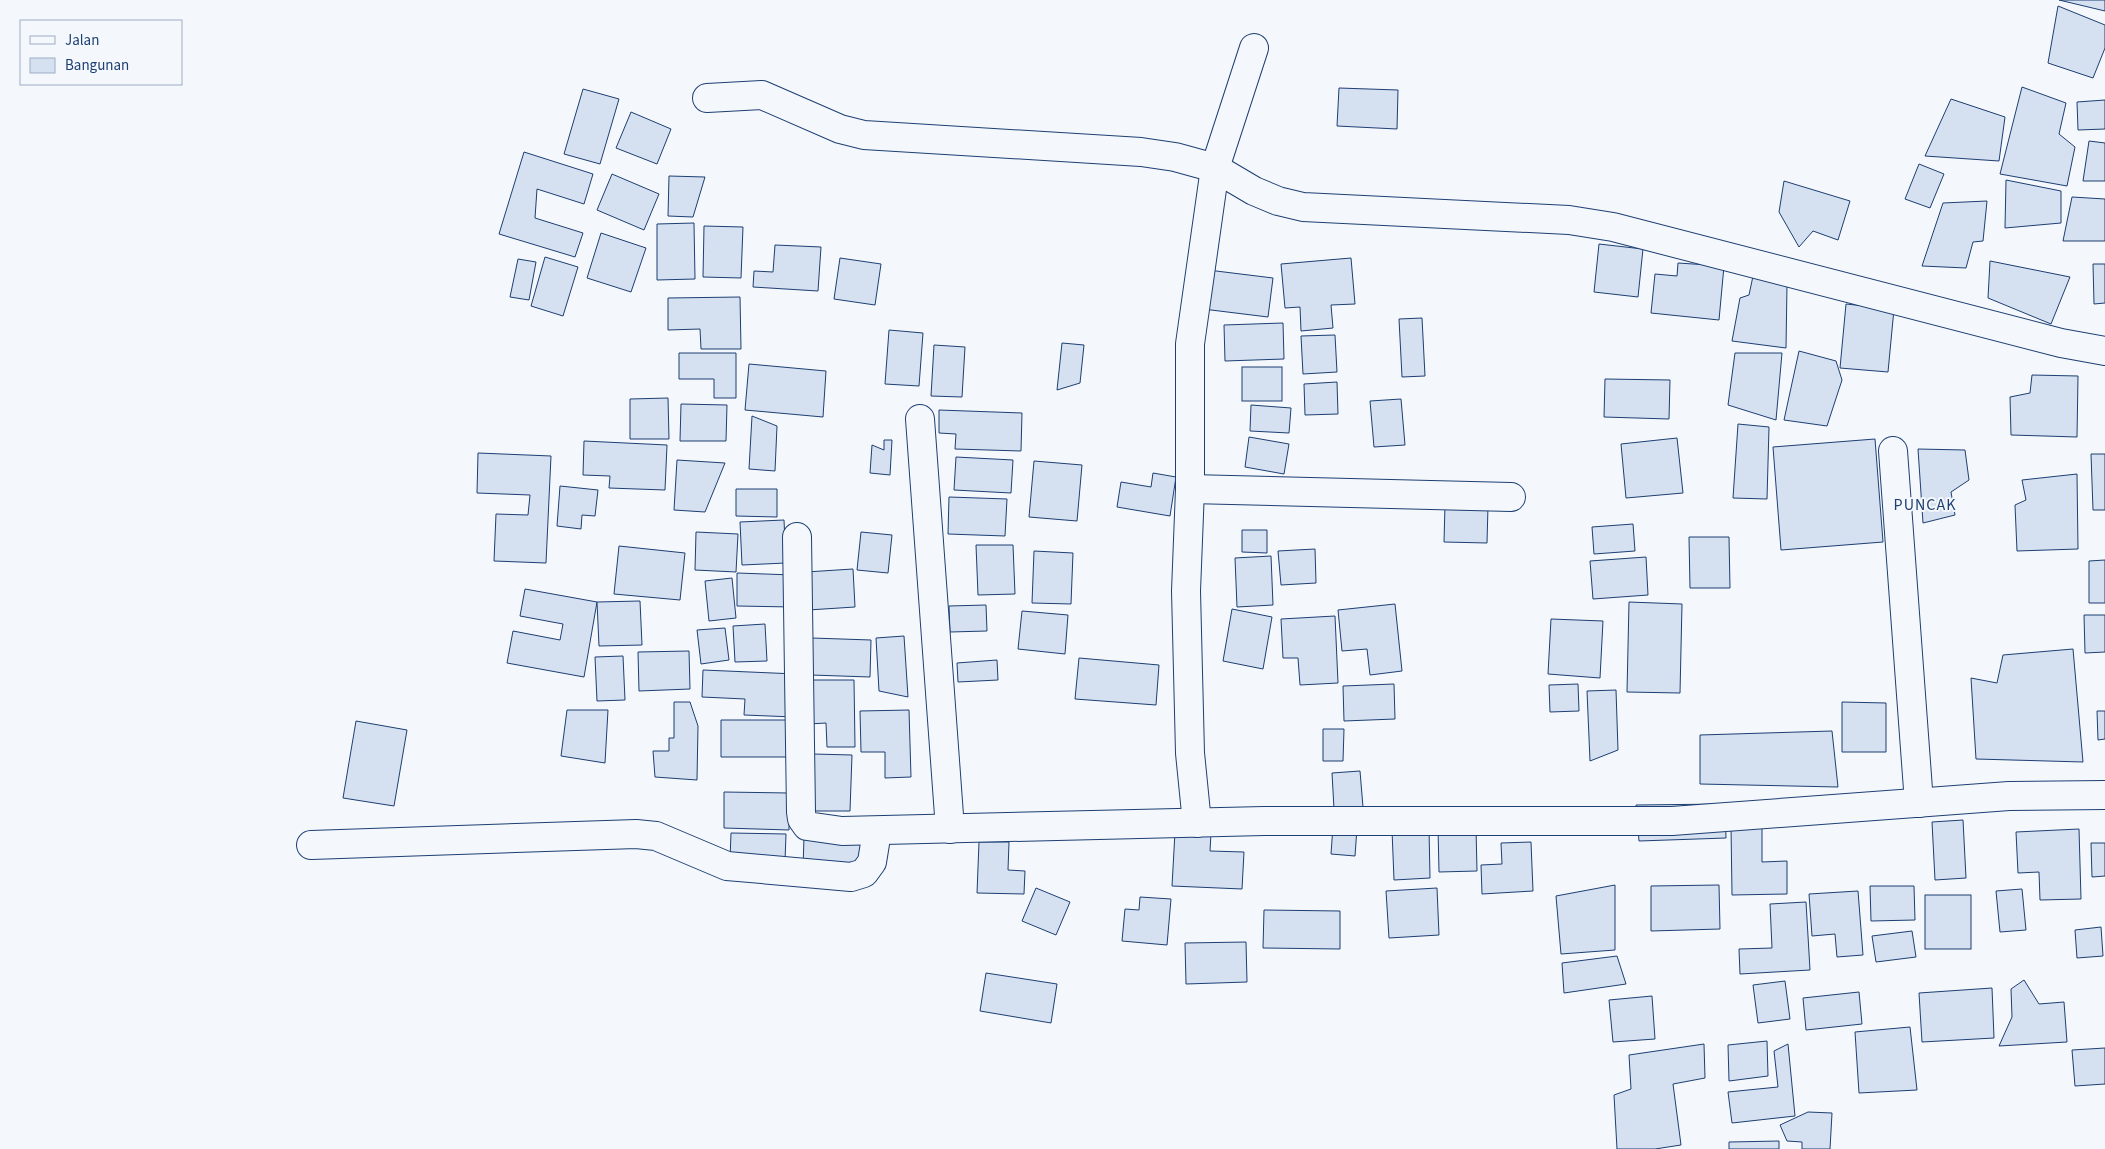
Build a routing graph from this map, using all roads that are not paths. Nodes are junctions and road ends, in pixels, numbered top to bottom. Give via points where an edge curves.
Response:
1 (1254, 48) dead end
2 (707, 98) dead end
3 (1215, 168) junction
4 (2105, 351) edge
5 (920, 419) dead end
6 (1893, 451) dead end
7 (1190, 489) junction
8 (1511, 497) dead end
9 (797, 537) dead end
10 (2105, 795) edge
11 (1918, 803) junction
12 (1197, 823) junction
13 (950, 829) junction
14 (877, 831) junction
15 (311, 845) dead end

1 - 3 street
2 - 3 street via 762,95 840,129 864,134 1141,152
3 - 4 street via 1254,191 1303,207 1569,220 1613,227 2052,341
3 - 7 street via 1190,344
5 - 13 street
6 - 11 street
7 - 8 street
7 - 12 street via 1186,591 1190,744
9 - 14 street via 802,819 806,826 817,829
10 - 11 street via 2009,796
11 - 12 street via 1672,821
12 - 13 street
13 - 14 street
14 - 15 street via 872,862 864,873 851,877 727,866 656,836 636,834

